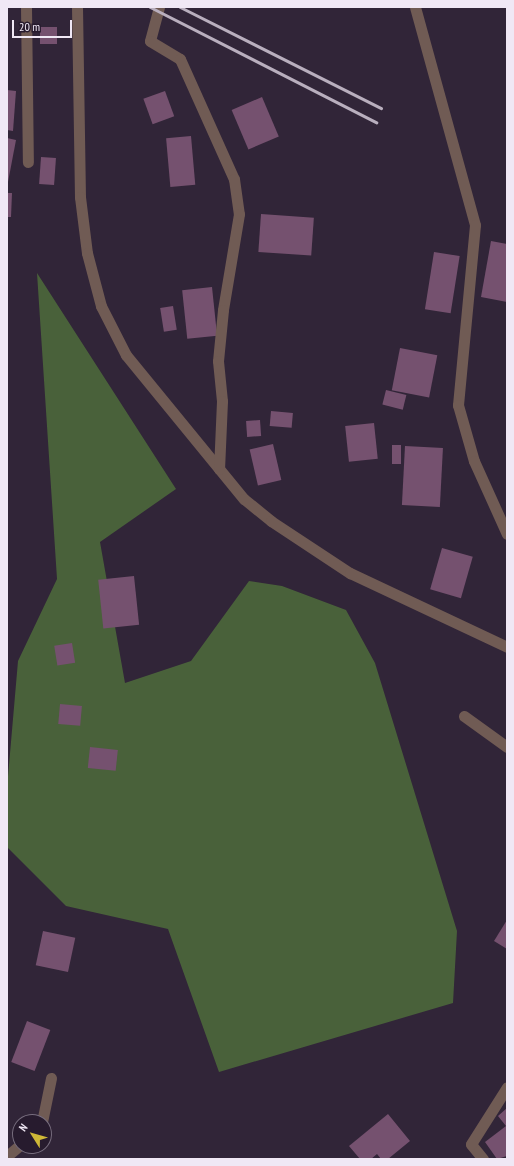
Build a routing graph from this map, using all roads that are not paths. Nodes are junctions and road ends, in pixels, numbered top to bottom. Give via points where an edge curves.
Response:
1 (26, 7) edge
2 (77, 7) edge
3 (159, 7) edge
4 (415, 7) edge
5 (28, 162) dead end
6 (220, 469) junction
7 (507, 534) edge
8 (507, 647) edge
9 (464, 716) dead end
10 (507, 747) edge
11 (51, 1078) dead end
12 (507, 1087) edge
13 (44, 1114) edge
14 (483, 1159) edge

1 - 5 street
2 - 6 street via 80,197 87,253 101,306 126,355
3 - 6 street via 150,41 180,59 234,179 239,214 223,310 218,361 222,402
4 - 7 street via 475,225 458,405 474,461
6 - 8 street via 244,499 271,521 350,573
9 - 10 street
11 - 13 street
12 - 14 street via 471,1144

